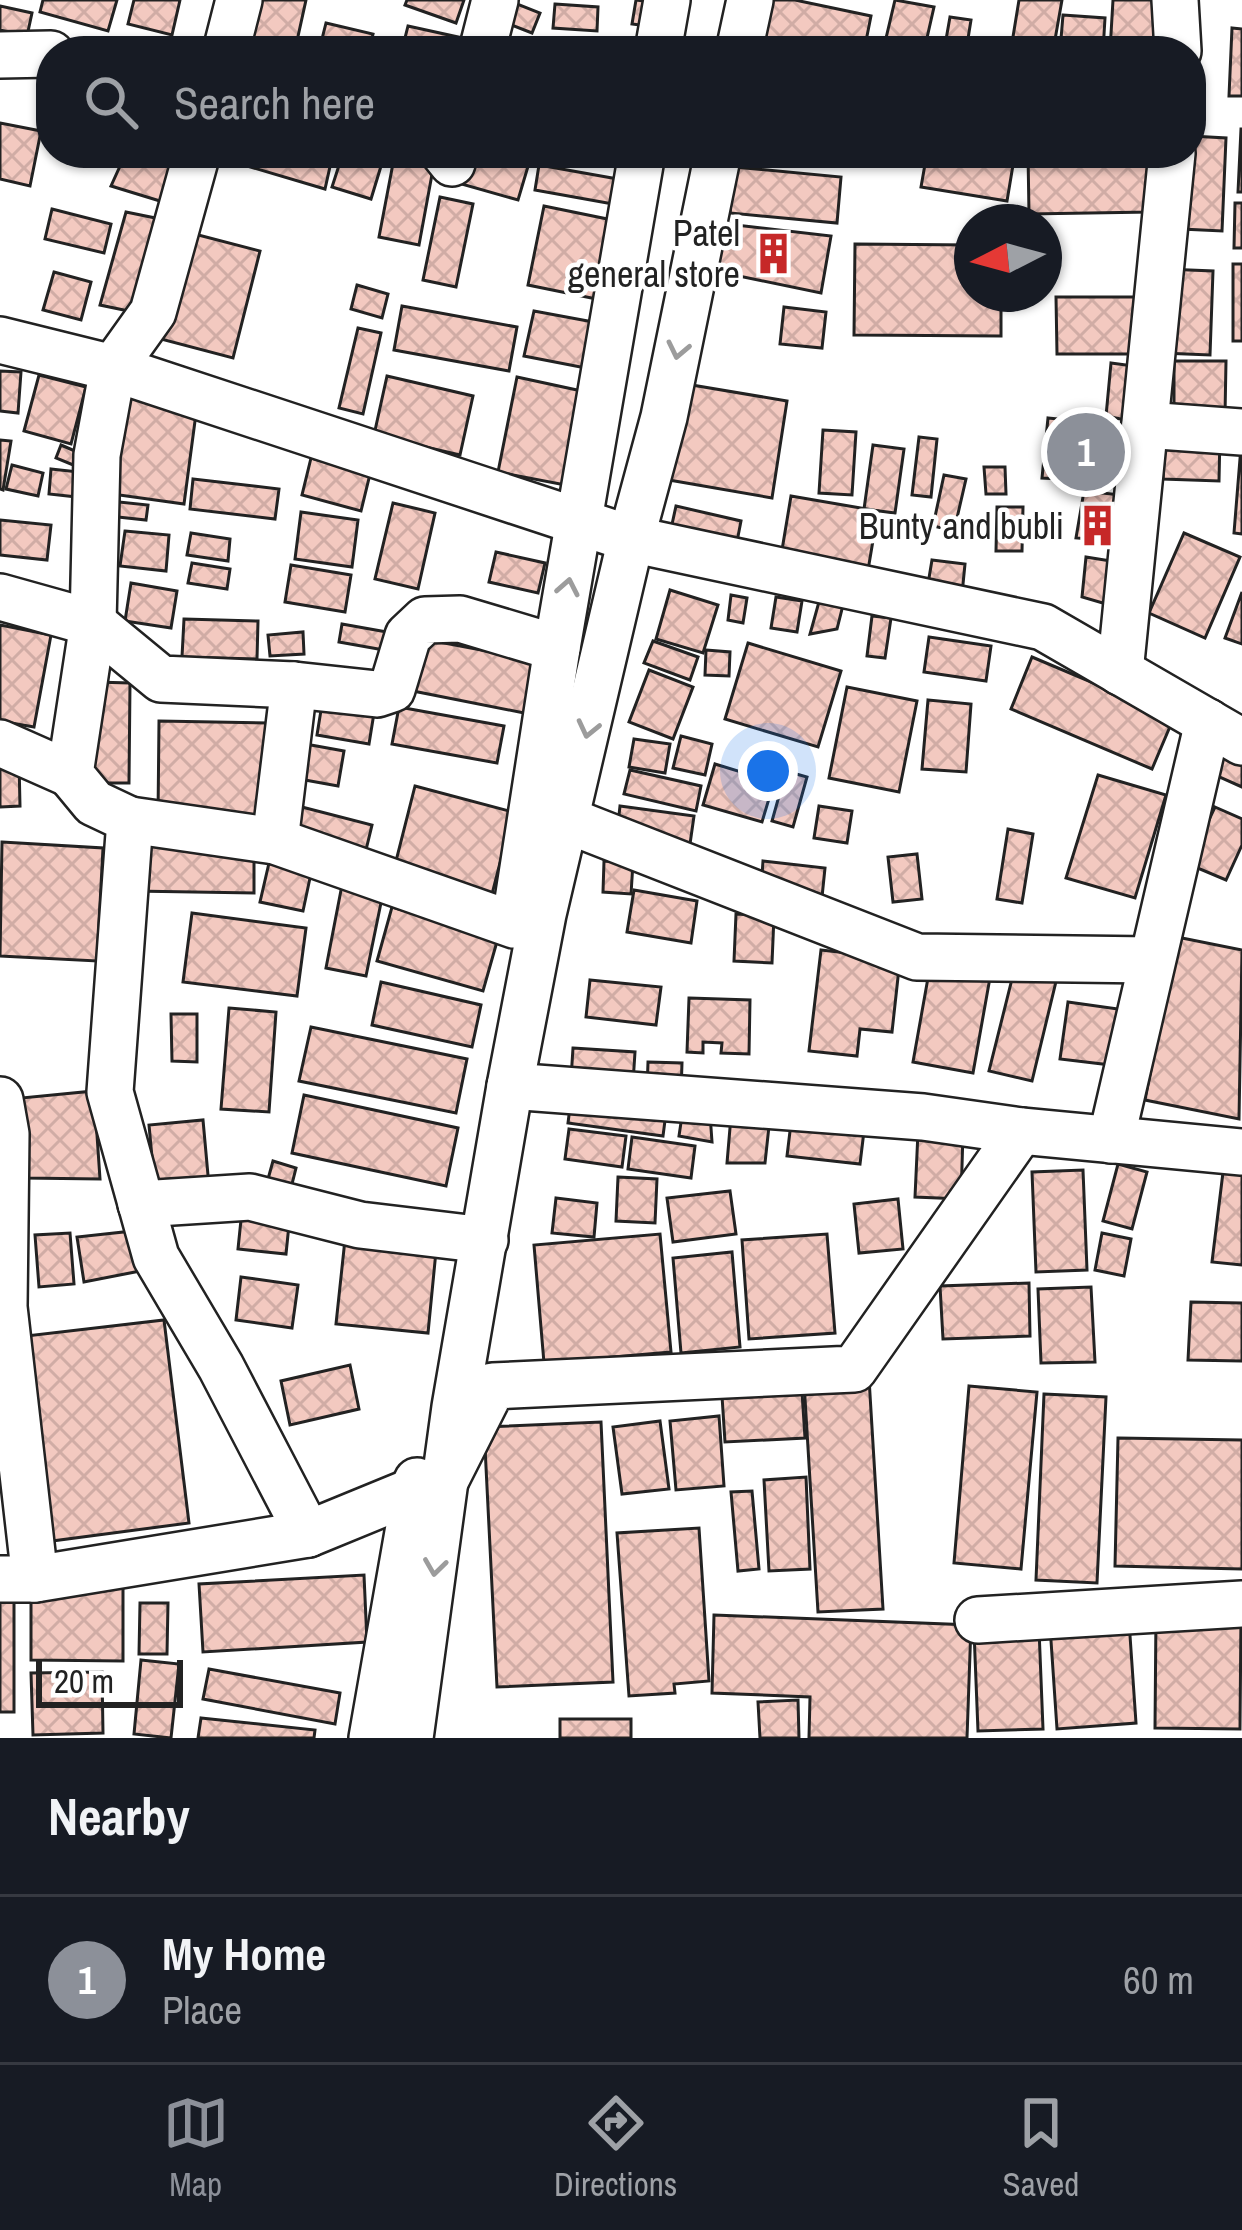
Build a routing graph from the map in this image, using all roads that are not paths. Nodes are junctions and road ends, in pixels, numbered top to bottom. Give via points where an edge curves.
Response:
1 (239, 0) edge
2 (495, 0) edge
3 (667, 0) edge
4 (750, 0) edge
5 (1174, 0) edge
6 (230, 36) edge
7 (486, 36) edge
8 (661, 36) edge
9 (742, 36) edge
10 (1177, 36) edge
11 (36, 54) edge
12 (0, 55) edge
13 (193, 168) edge
14 (640, 168) edge
15 (715, 168) edge
16 (1171, 168) edge
17 (0, 340) edge
18 (113, 368) junction
19 (1145, 425) junction
20 (1242, 432) edge
21 (581, 521) junction
22 (631, 539) junction
23 (0, 597) edge
24 (93, 623) junction
25 (557, 648) junction
26 (1120, 672) junction
27 (295, 685) junction
28 (1225, 732) edge
29 (0, 743) edge
30 (70, 774) junction
31 (130, 820) junction
32 (567, 820) junction
33 (275, 841) junction
34 (529, 920) junction
35 (1152, 960) junction
36 (509, 1086) junction
37 (2, 1123) edge
38 (1021, 1131) junction
39 (1111, 1140) junction
40 (1242, 1152) edge
41 (141, 1204) junction
42 (472, 1239) junction
43 (431, 1483) junction
44 (308, 1534) junction
45 (18, 1579) edge
46 (1242, 1604) edge
47 (978, 1620) dead end
48 (372, 1738) edge
49 (410, 1738) edge

1 - 6 street
2 - 7 street
3 - 8 street
4 - 9 street
5 - 10 street
11 - 12 street
13 - 18 street via 153,312
14 - 21 street
15 -> 22 street
16 - 19 street
17 - 18 street
18 - 21 street
18 - 24 street via 98,455
19 - 20 street
19 - 26 street
21 - 22 street
25 -> 21 street
22 - 26 street via 1042,627
22 -> 32 street
23 - 24 street
24 - 27 street via 161,680
24 - 30 street
25 - 27 street via 460,620 425,620 408,636 392,689
25 - 34 street
26 - 28 street
27 - 33 street
28 - 35 street
29 - 30 street
30 - 31 street via 94,803
31 - 33 street
31 - 41 street via 110,1092
32 - 34 street
32 - 35 street via 917,957
33 - 34 street
34 - 36 street
34 - 42 street
35 - 39 street
36 - 38 street
36 - 42 street
37 - 45 street
38 - 39 street
38 - 43 street via 854,1369 493,1386
39 - 40 street
41 - 42 street via 250,1198 360,1225
41 - 44 street via 156,1256
42 - 43 street via 455,1407
43 - 44 street
43 - 48 street
43 -> 49 street
44 - 45 street
46 - 47 street

